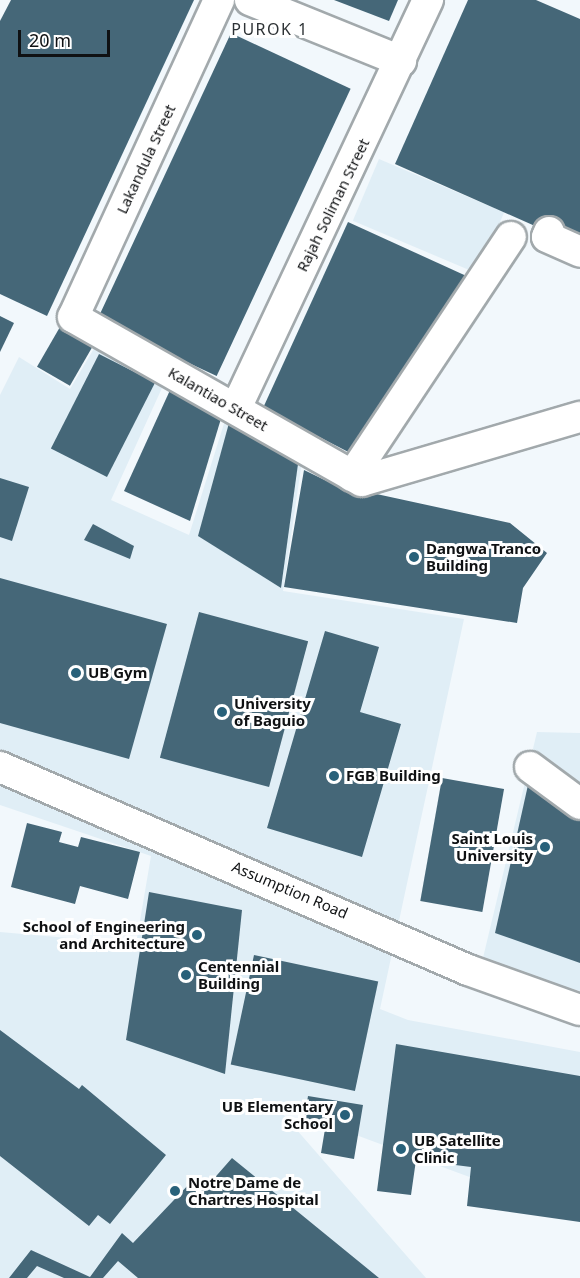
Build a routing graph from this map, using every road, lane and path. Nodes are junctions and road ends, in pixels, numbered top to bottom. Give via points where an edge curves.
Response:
1 (219, 0) edge
2 (250, 0) edge
3 (428, 0) edge
4 (401, 62) junction
5 (549, 232) dead end
6 (512, 237) dead end
7 (580, 252) edge
8 (73, 317) joint
9 (236, 408) junction
10 (580, 417) edge
11 (357, 479) junction
12 (0, 767) edge
13 (530, 767) dead end
14 (580, 804) edge
15 (580, 1010) edge

1 - 8 street, Lakandula Street
2 - 4 street
3 - 4 street, Rajah Soliman Street
4 - 9 street, Rajah Soliman Street
5 - 7 street via 547,237
6 - 11 street
8 - 9 street, Kalantiao Street
9 - 11 street, Kalantiao Street
10 - 11 street
12 - 15 street, Assumption Road via 468,970
13 - 14 street

